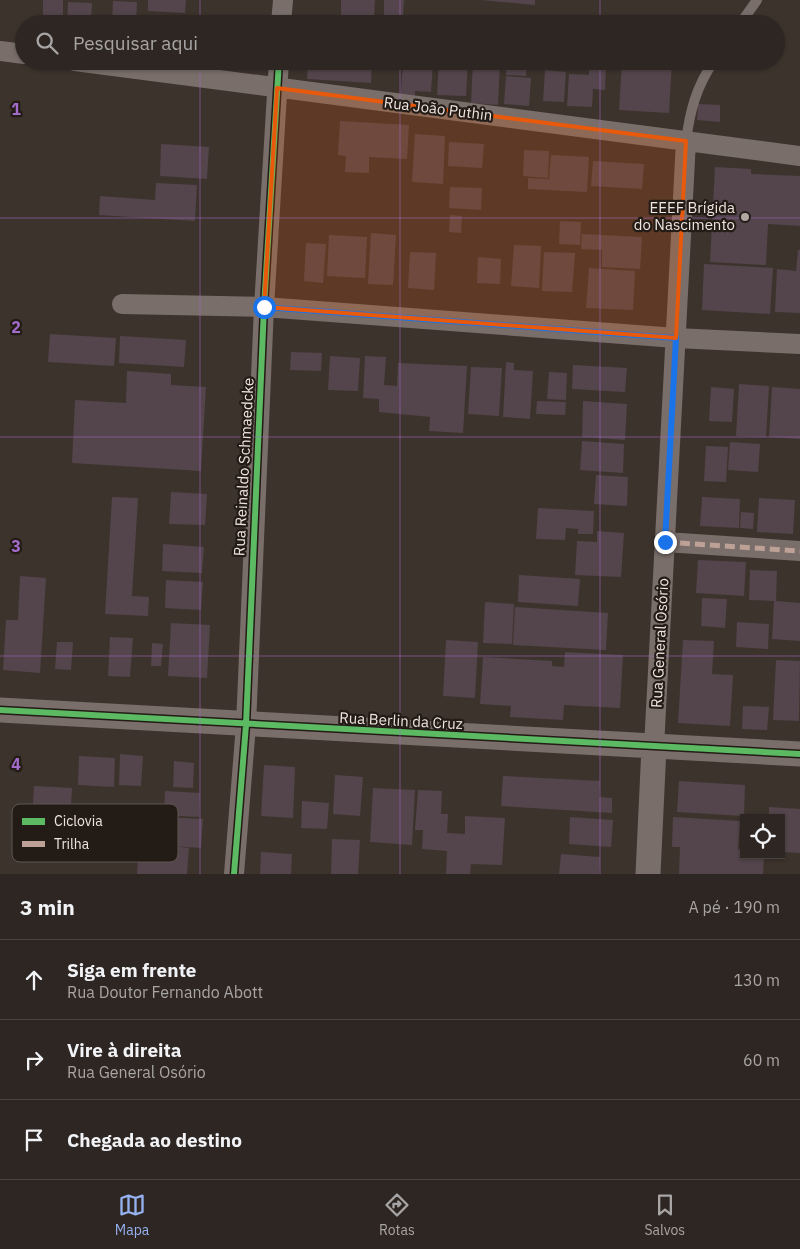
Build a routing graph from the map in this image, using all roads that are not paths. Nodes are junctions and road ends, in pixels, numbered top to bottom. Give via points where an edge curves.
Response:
1 (283, 0) edge
2 (757, 0) edge
3 (282, 15) edge
4 (746, 15) edge
5 (0, 51) edge
6 (15, 53) edge
7 (142, 70) edge
8 (278, 70) edge
9 (708, 70) edge
10 (277, 88) junction
11 (686, 142) junction
12 (800, 156) edge
13 (122, 304) dead end
14 (264, 307) junction
15 (676, 338) junction
16 (800, 344) edge
17 (665, 542) junction
18 (800, 551) edge
19 (0, 710) edge
20 (246, 725) junction
21 (654, 747) junction
22 (800, 754) edge
23 (234, 874) edge
24 (648, 874) edge

1 - 3 street
2 - 4 lane
5 - 6 street
7 - 10 street, Rua João Puthin
8 - 10 street, Rua Reinaldo Schmaedcke
9 - 11 lane via 692,103
10 - 11 street, Rua João Puthin
10 - 14 street, Rua Reinaldo Schmaedcke
11 - 12 street, Rua João Puthin
11 - 15 street, Rua General Osório
13 - 14 street
14 - 15 street
14 - 20 street, Rua Reinaldo Schmaedcke
15 - 16 street
15 - 17 street, Rua General Osório
17 - 18 street
17 - 21 street, Rua General Osório
19 - 20 street, Rua Berlin da Cruz
20 - 21 street, Rua Berlin da Cruz
20 - 23 street, Rua Reinaldo Schmaedcke
21 - 22 street, Rua Berlin da Cruz
21 - 24 street, Rua General Osório

